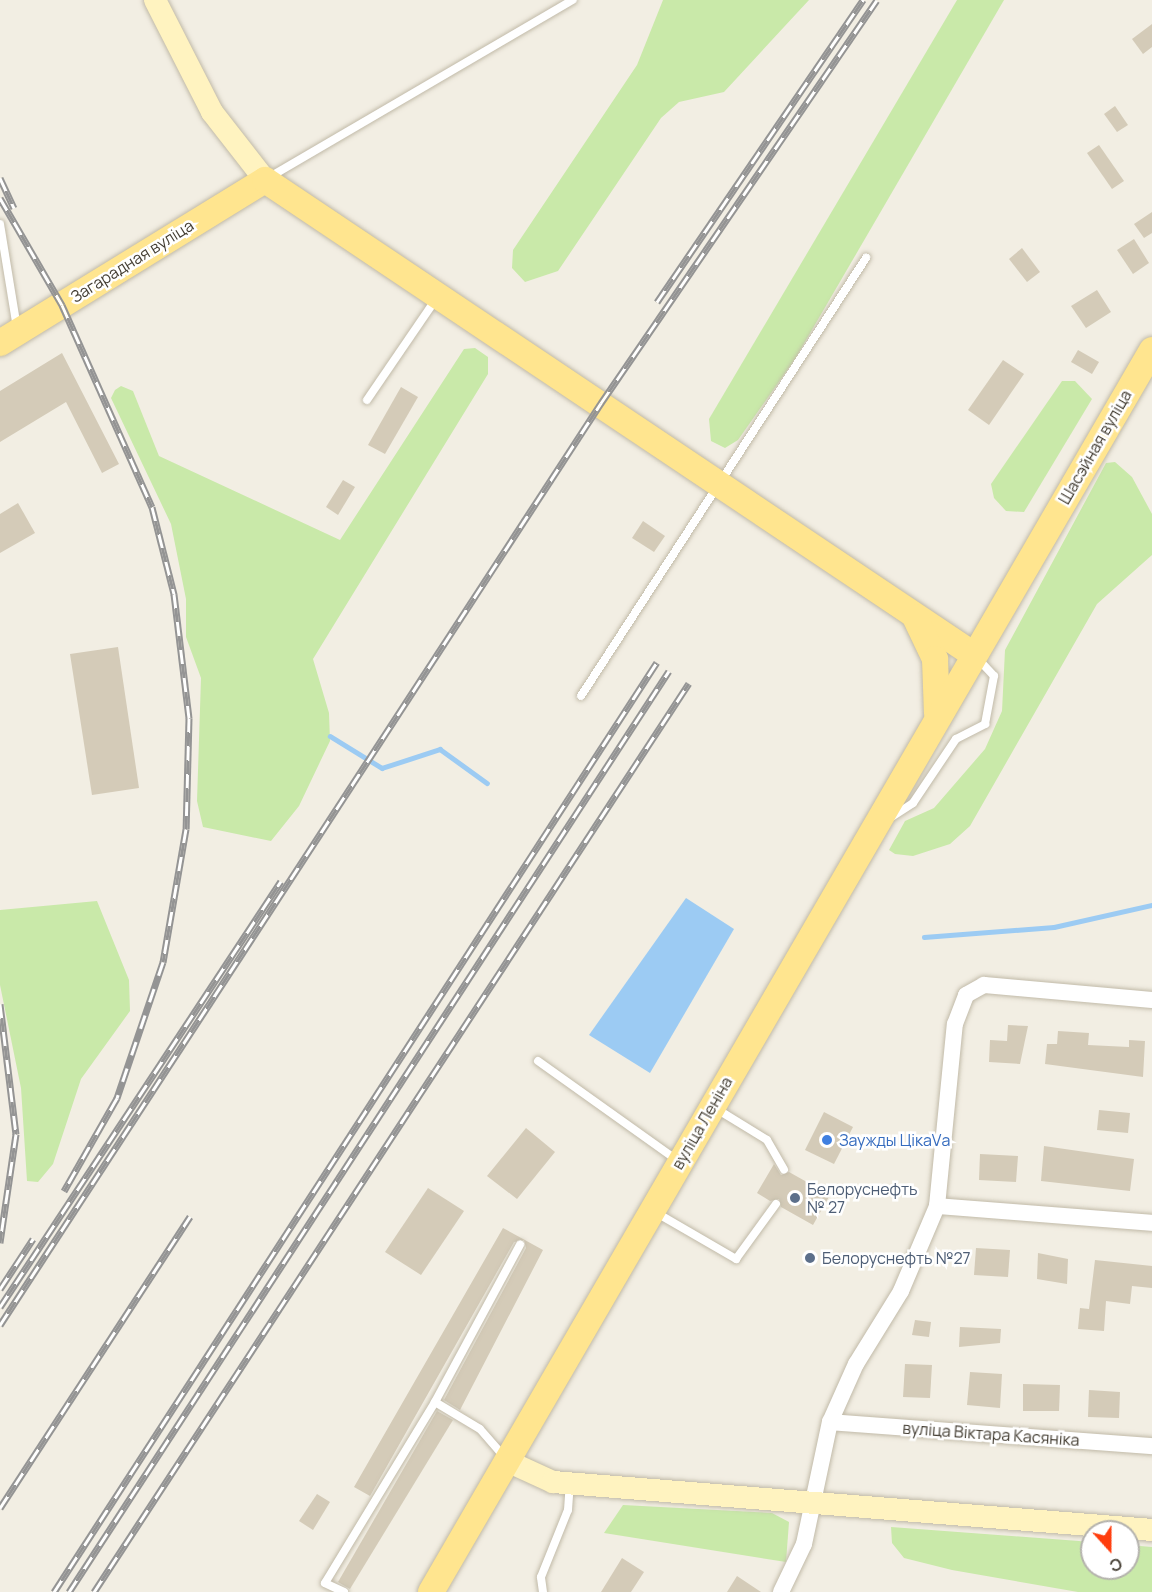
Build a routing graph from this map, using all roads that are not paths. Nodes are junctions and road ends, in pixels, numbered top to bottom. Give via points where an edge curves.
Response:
1 (155, 0) edge
2 (573, 0) edge
3 (265, 180) junction
4 (0, 224) edge
5 (866, 258) dead end
6 (440, 294) junction
7 (9, 337) edge
8 (1152, 350) edge
9 (368, 400) dead end
10 (719, 481) junction
11 (914, 614) junction
12 (974, 655) junction
13 (581, 696) dead end
14 (936, 720) junction
15 (875, 825) junction
16 (1152, 1000) edge
17 (538, 1061) dead end
18 (711, 1106) junction
19 (679, 1162) junction
20 (784, 1169) dead end
21 (776, 1204) dead end
22 (937, 1206) junction
23 (652, 1210) junction
24 (1152, 1223) edge
25 (520, 1245) dead end
26 (435, 1402) junction
27 (830, 1422) junction
28 (1152, 1446) edge
29 (507, 1461) junction
30 (570, 1484) junction
31 (813, 1499) junction
32 (1152, 1530) edge
33 (344, 1592) edge
34 (431, 1592) edge
35 (543, 1592) edge
36 (781, 1592) edge

1 - 3 street via 212,112
2 - 3 lane
3 - 6 main road
3 - 7 main road, Загарадная вуліца
4 - 7 lane
5 - 10 lane
6 - 9 lane
6 - 10 main road
8 - 12 main road, Шасэйная вуліца
10 - 11 main road
10 - 13 lane
11 - 12 main road
11 - 14 main road via 935,659
12 - 14 main road, вуліца Леніна
12 - 15 lane via 994,676 985,724 956,739 913,803
14 - 15 main road, вуліца Леніна
15 - 18 main road, вуліца Леніна
16 - 22 street via 984,985 966,995 955,1024
17 - 19 lane
18 - 19 main road, вуліца Леніна
18 - 20 lane via 767,1140
19 - 23 main road, вуліца Леніна
21 - 23 lane via 736,1258
22 - 24 street
22 - 27 street via 901,1291 856,1364
23 - 29 main road, вуліца Леніна
25 - 26 lane
26 - 29 lane via 480,1429
26 - 33 lane via 325,1583
27 - 28 street, вуліца Віктара Касяніка
27 - 31 street
29 - 30 street via 539,1478
29 - 34 main road, вуліца Леніна
30 - 31 street
30 - 35 lane via 568,1510 541,1577
31 - 32 street
31 - 36 street via 804,1544

